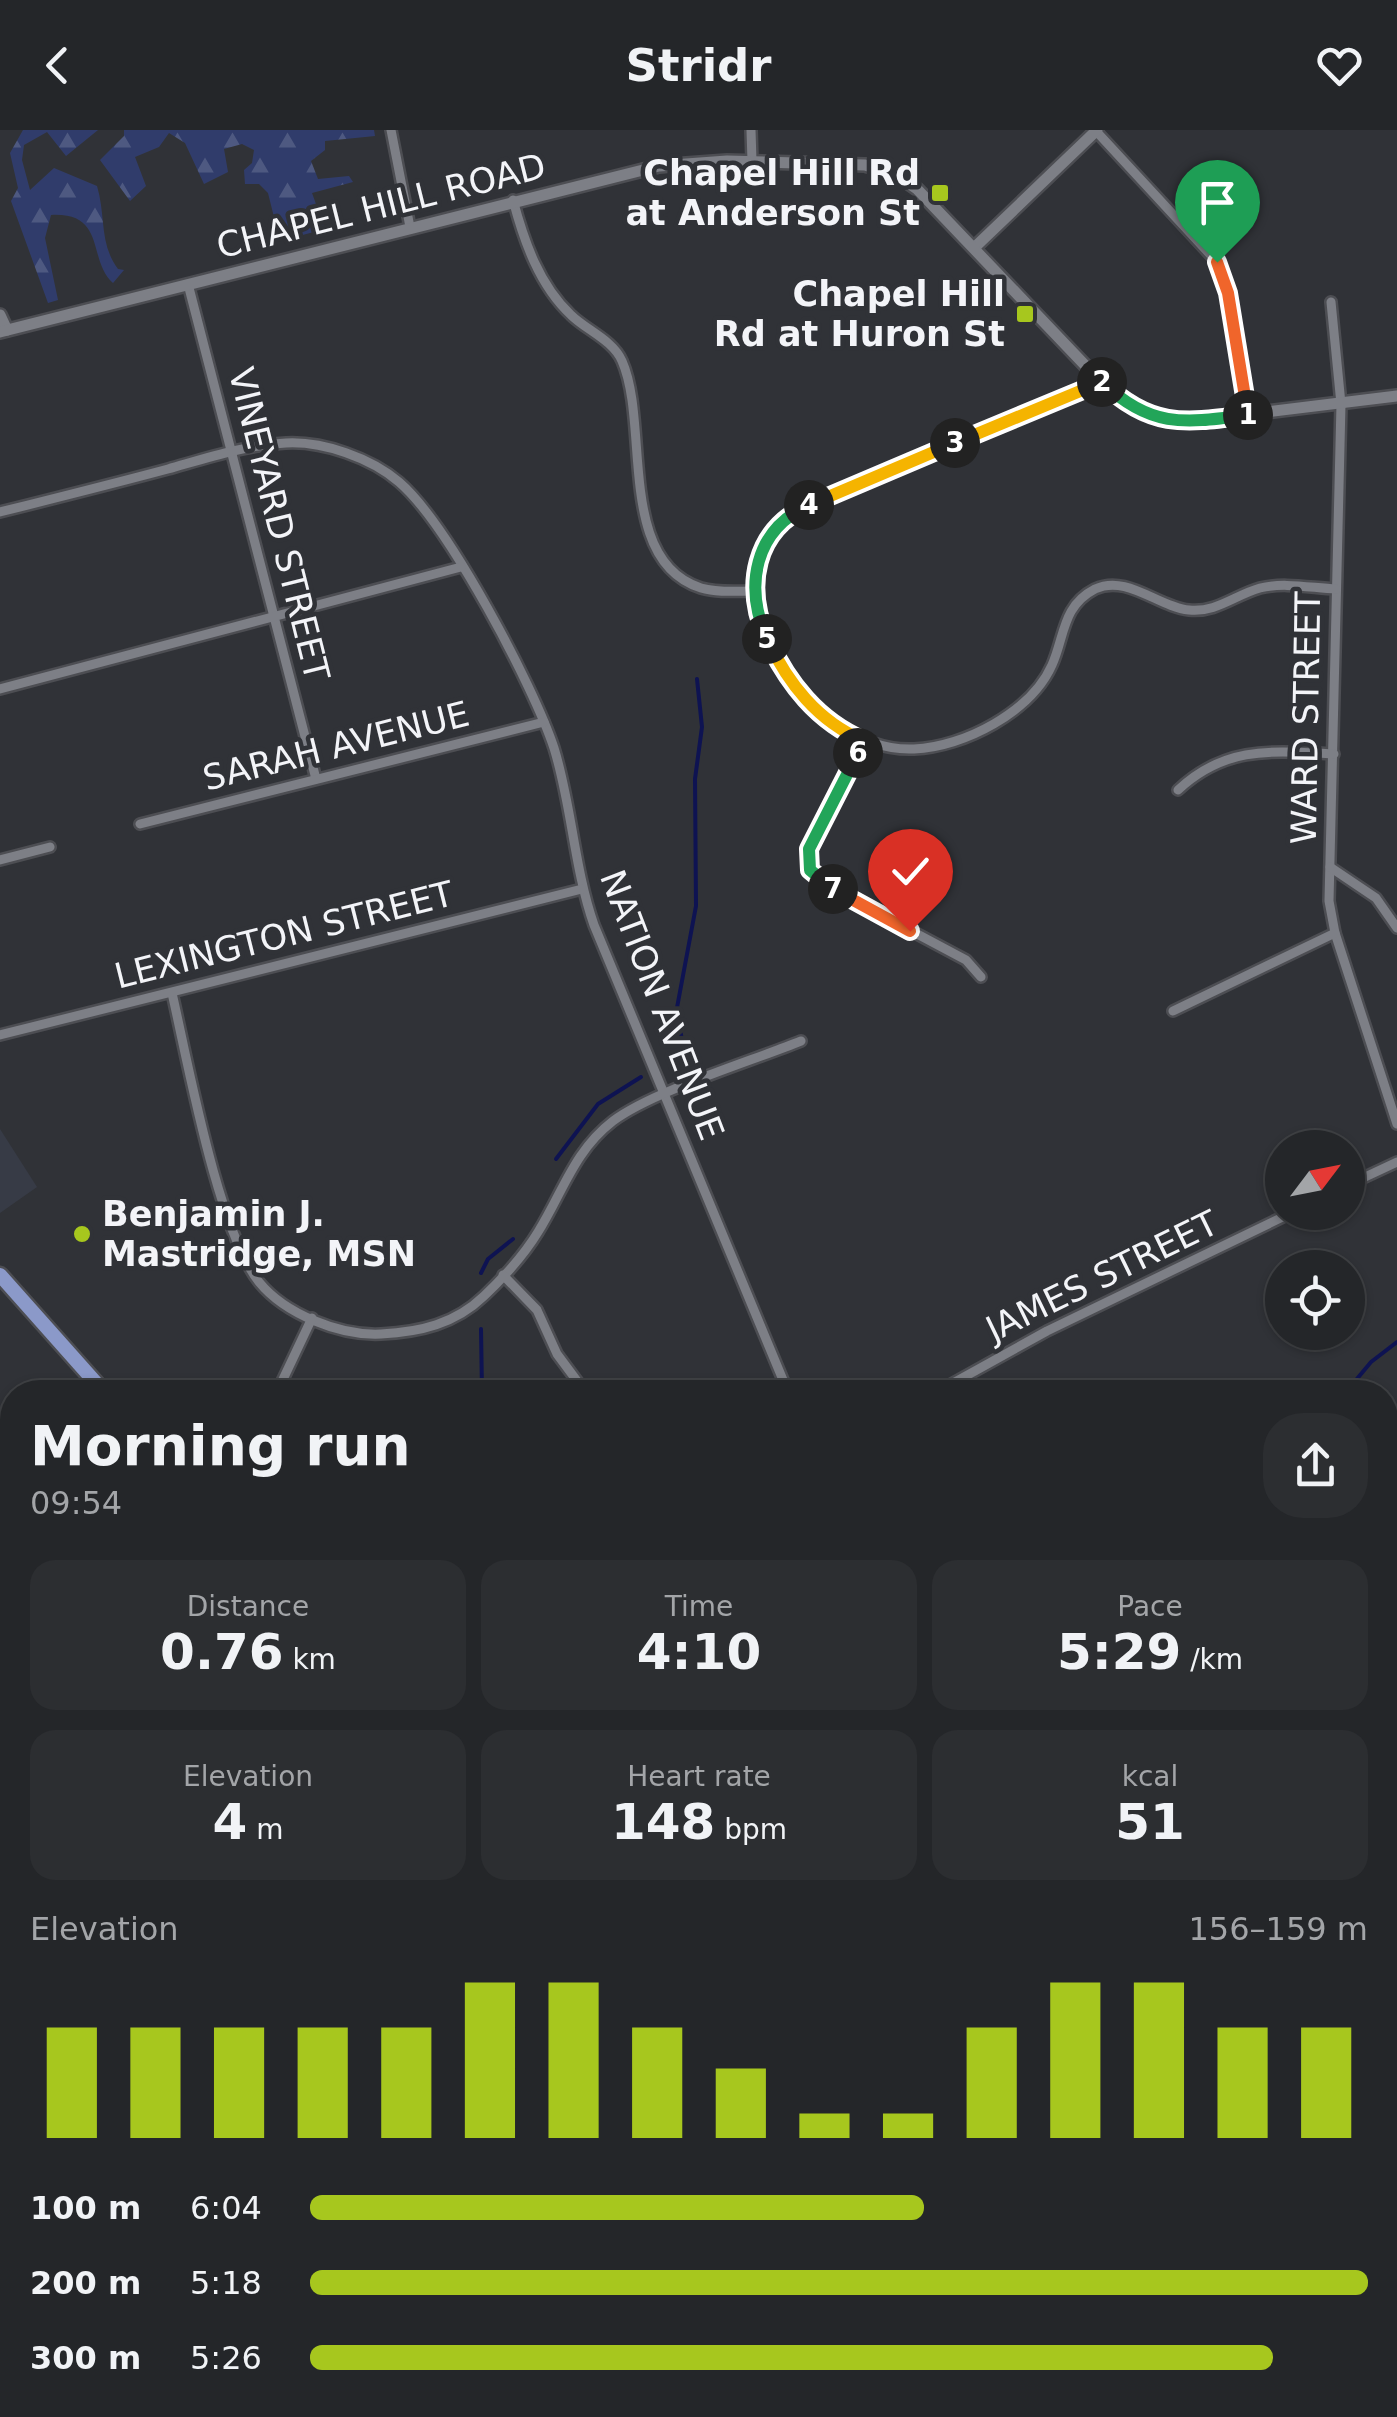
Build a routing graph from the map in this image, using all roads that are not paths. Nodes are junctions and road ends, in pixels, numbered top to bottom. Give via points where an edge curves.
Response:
1 (392, 130) edge
2 (751, 130) edge
3 (1096, 130) edge
4 (752, 162) junction
5 (513, 200) junction
6 (410, 227) junction
7 (975, 247) junction
8 (188, 284) junction
9 (1330, 302) dead end
10 (0, 316) edge
11 (4, 331) edge
12 (1102, 382) junction
13 (1397, 396) edge
14 (1341, 404) junction
15 (1250, 414) junction
16 (232, 451) junction
17 (0, 512) edge
18 (460, 567) junction
19 (1336, 589) junction
20 (754, 591) junction
21 (274, 616) junction
22 (0, 688) edge
23 (544, 722) junction
24 (864, 741) junction
25 (1334, 754) junction
26 (316, 779) junction
27 (1178, 790) dead end
28 (140, 824) dead end
29 (50, 847) dead end
30 (0, 860) edge
31 (1330, 867) junction
32 (582, 888) junction
33 (1397, 928) edge
34 (1334, 933) junction
35 (981, 978) dead end
36 (172, 994) junction
37 (1174, 1010) dead end
38 (0, 1035) edge
39 (801, 1041) dead end
40 (666, 1096) junction
41 (1397, 1124) edge
42 (1397, 1162) edge
43 (1365, 1177) edge
44 (1265, 1226) edge
45 (0, 1276) edge
46 (503, 1276) junction
47 (312, 1318) junction
48 (93, 1380) edge
49 (282, 1380) edge
50 (576, 1380) edge
51 (783, 1380) edge
52 (959, 1380) edge

1 - 6 street
2 - 4 street
3 - 7 street
3 - 15 street via 1217,262
4 - 5 street, CHAPEL HILL ROAD via 660,166
4 - 7 street, CHAPEL HILL ROAD via 884,169 918,189
5 - 6 street, CHAPEL HILL ROAD
5 - 20 street via 531,256 558,301 622,360 645,513 666,562 676,576 704,589
6 - 8 street, CHAPEL HILL ROAD
7 - 12 street, CHAPEL HILL ROAD
8 - 11 street, CHAPEL HILL ROAD
8 - 16 street, VINEYARD STREET
9 - 14 street, WARD STREET
10 - 11 street
12 - 15 street, CHAPEL HILL ROAD via 1157,419
12 - 20 street via 792,514 764,544
13 - 14 street, CHAPEL HILL ROAD
14 - 15 street, CHAPEL HILL ROAD
14 - 19 street, WARD STREET
16 - 17 street, NATION AVENUE
16 - 18 street, NATION AVENUE via 298,443 379,468 426,509
16 - 21 street, VINEYARD STREET
18 - 21 street
18 - 23 street, NATION AVENUE
19 - 24 street via 1267,587 1193,610 1170,608 1126,586 1103,586 1072,608 1049,672 1004,716 929,748
19 - 25 street, WARD STREET
20 - 24 street via 760,624 793,685 823,718
21 - 22 street
21 - 26 street, VINEYARD STREET
23 - 26 street, SARAH AVENUE
23 - 32 street, NATION AVENUE
24 - 35 street via 809,849 810,870 966,960
25 - 27 street via 1268,751 1229,758 1201,768
25 - 31 street, WARD STREET
26 - 28 street, SARAH AVENUE
29 - 30 street
31 - 33 street via 1376,898
31 - 34 street, WARD STREET
32 - 36 street, LEXINGTON STREET
32 - 40 street, NATION AVENUE
34 - 37 street
34 - 41 street, WARD STREET
36 - 38 street, LEXINGTON STREET
36 - 47 street via 237,1243 264,1286
39 - 40 street
40 - 46 street via 620,1116 584,1147 538,1233
40 - 51 street, NATION AVENUE
42 - 43 street
44 - 52 street, JAMES STREET
45 - 48 main road
46 - 47 street via 461,1314 421,1330 356,1334
46 - 50 street via 541,1316
47 - 49 street

